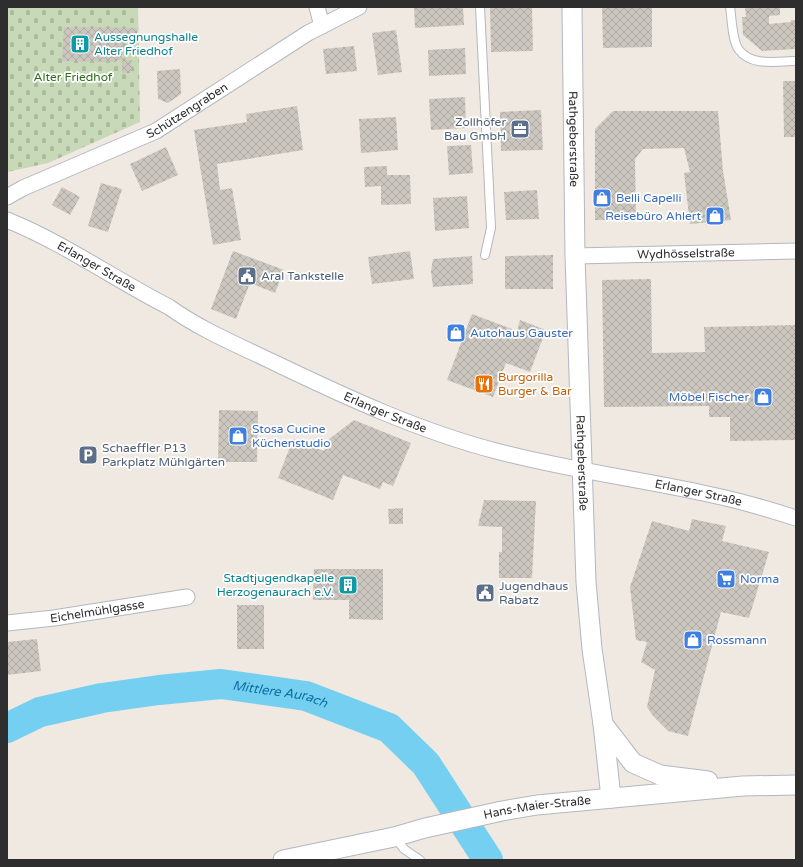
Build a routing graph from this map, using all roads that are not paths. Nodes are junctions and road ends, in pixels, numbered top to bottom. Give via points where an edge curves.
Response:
1 (317, 7) edge
2 (359, 7) edge
3 (480, 7) edge
4 (572, 7) edge
5 (730, 7) edge
6 (322, 26) junction
7 (796, 61) edge
8 (7, 198) edge
9 (7, 220) edge
10 (796, 251) edge
11 (485, 255) dead end
12 (575, 256) junction
13 (583, 470) junction
14 (796, 518) edge
15 (187, 597) dead end
16 (7, 623) edge
17 (602, 724) junction
18 (796, 784) edge
19 (743, 786) junction
20 (611, 798) junction
21 (394, 837) junction
22 (283, 860) edge
23 (420, 860) edge

1 - 6 street
2 - 6 street, Schützengraben
3 - 11 lane via 491,228
4 - 12 street, Rathgeberstraße
5 - 7 lane via 739,50 754,61
6 - 8 street, Schützengraben via 156,131 23,188
9 - 13 street, Erlanger Straße via 80,256 183,317 336,392 443,435 495,451
10 - 12 street, Wydhösselstraße
12 - 13 street, Rathgeberstraße
13 - 14 street, Erlanger Straße via 712,494
13 - 17 street, Rathgeberstraße via 586,582
15 - 16 street, Eichelmühlgasse
17 - 19 street via 633,763 660,775
17 - 20 street, Rathgeberstraße
18 - 19 street, Hans-Maier-Straße
19 - 20 street, Hans-Maier-Straße
20 - 21 street, Hans-Maier-Straße via 502,811
21 - 22 street, Hans-Maier-Straße
21 - 23 lane via 404,849

